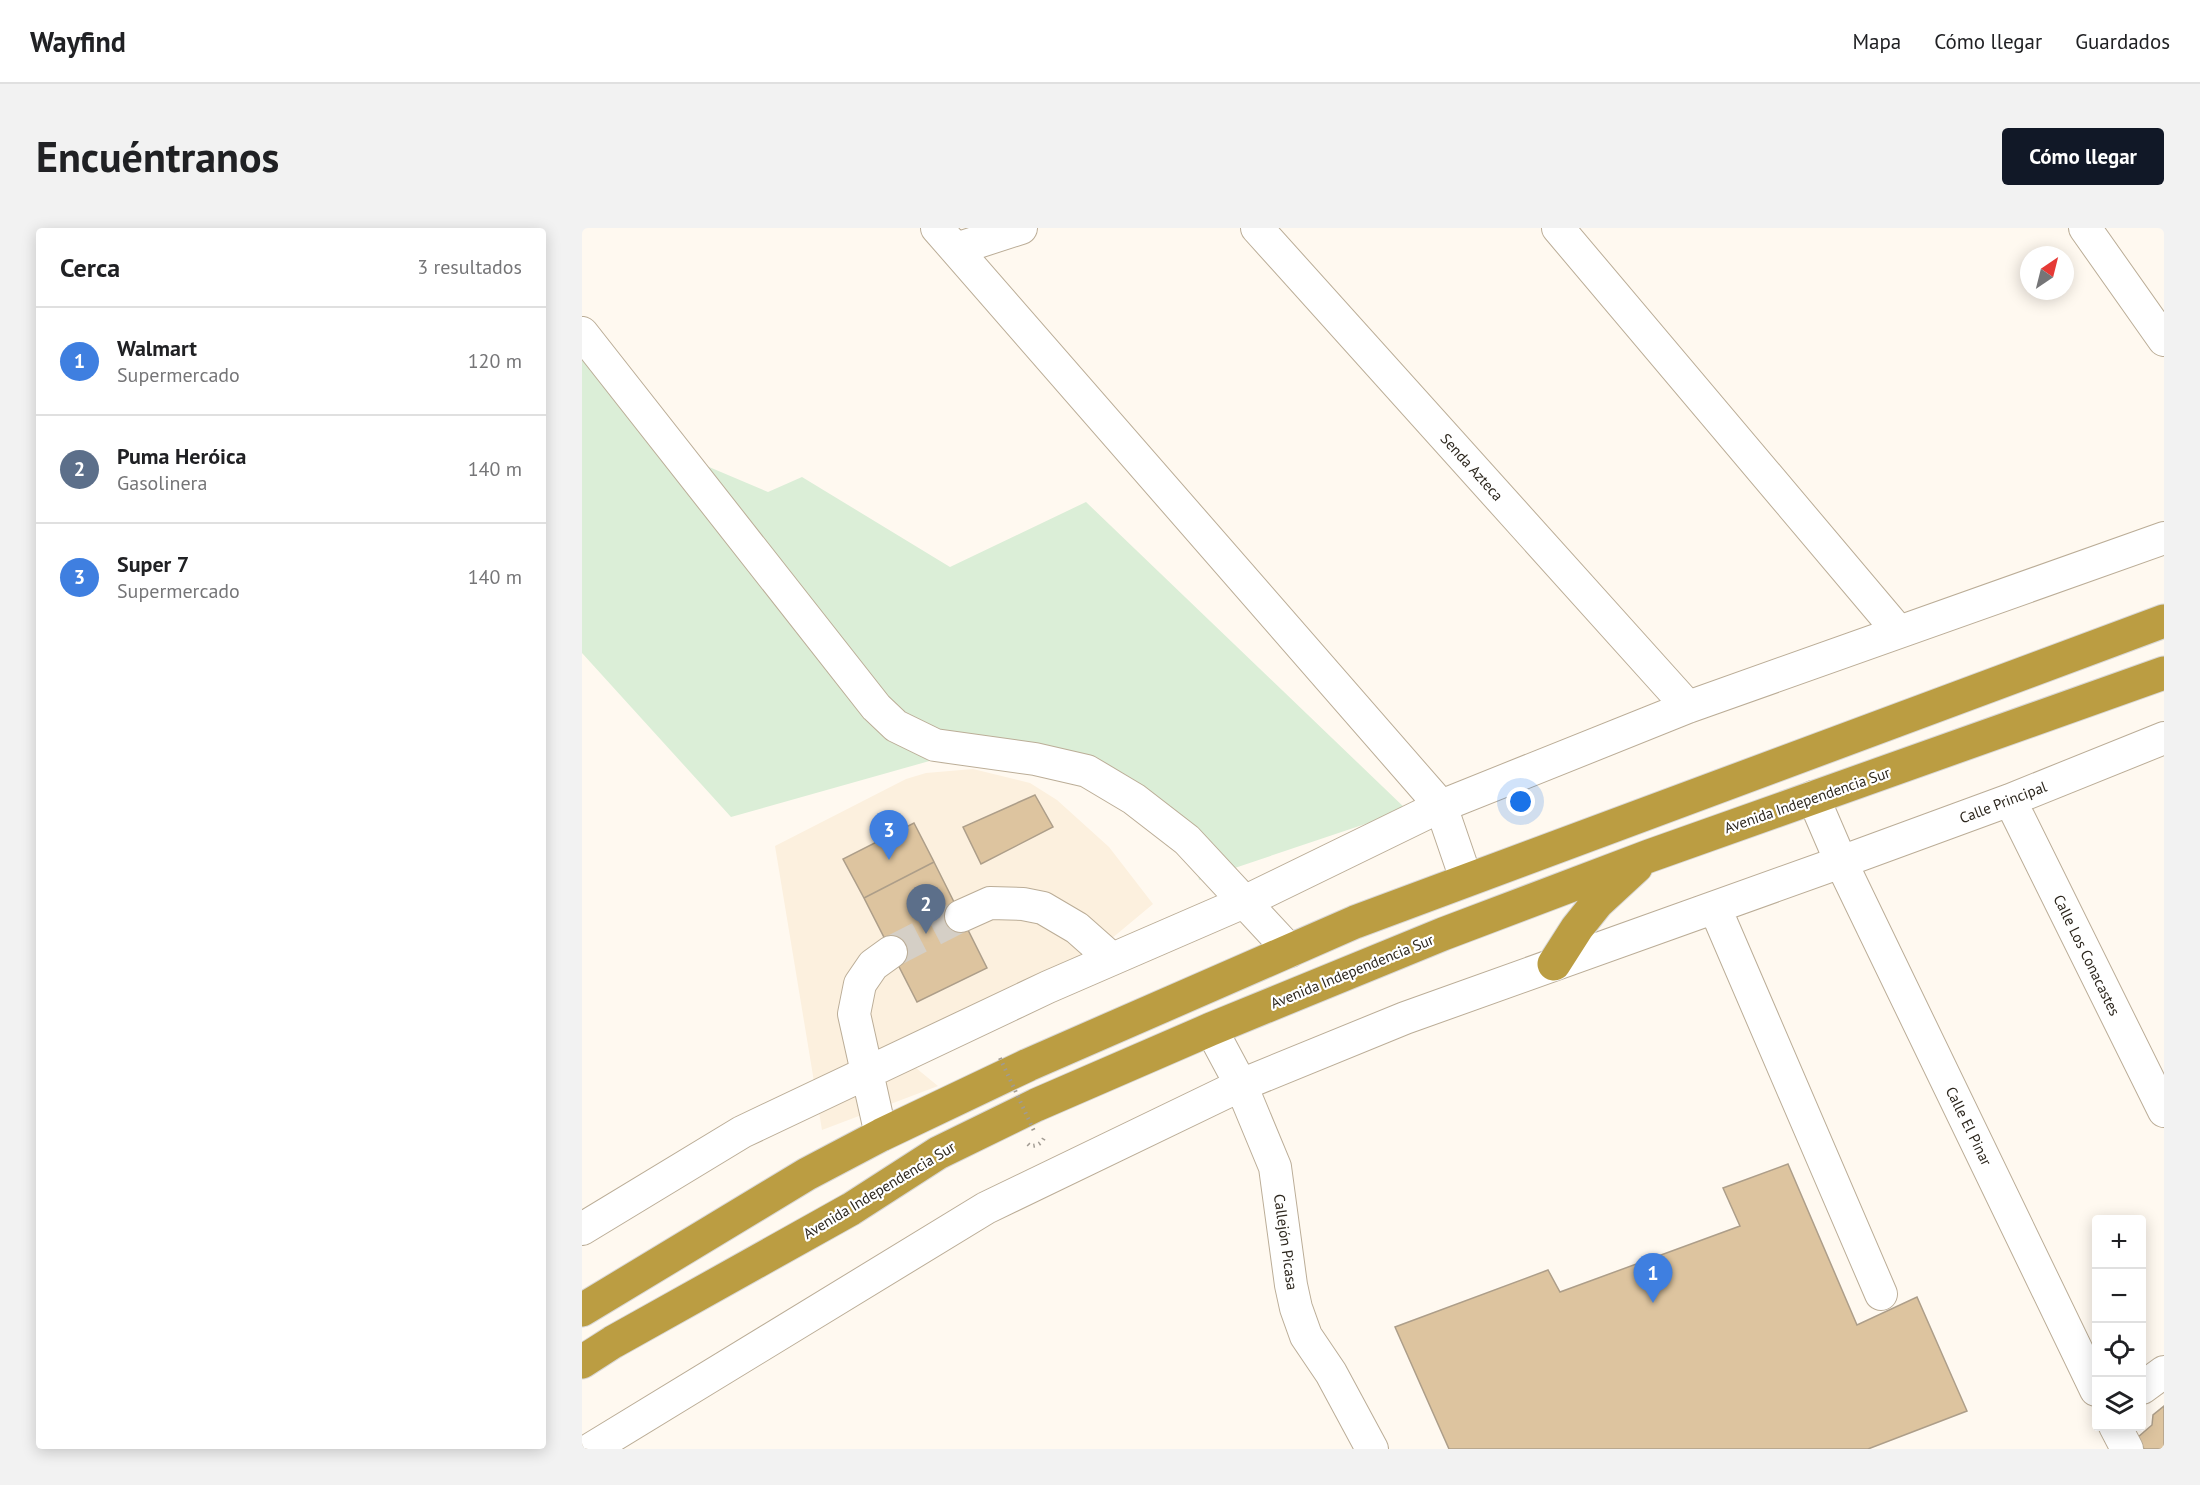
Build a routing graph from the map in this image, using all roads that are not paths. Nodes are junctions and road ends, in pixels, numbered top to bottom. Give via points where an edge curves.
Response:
1 (1021, 228) edge
2 (1257, 228) edge
3 (1558, 228) edge
4 (2085, 228) edge
5 (946, 239) edge
6 (582, 333) edge
7 (2164, 340) edge
8 (2164, 538) edge
9 (2164, 621) edge
10 (1899, 632) junction
11 (2164, 673) edge
12 (1688, 707) junction
13 (2164, 738) edge
14 (1813, 797) junction
15 (2010, 800) junction
16 (1441, 806) junction
17 (1649, 856) junction
18 (1841, 862) junction
19 (1466, 879) junction
20 (1244, 902) junction
21 (1715, 908) junction
22 (961, 916) tunnel mouth
23 (1290, 951) junction
24 (891, 952) tunnel mouth
25 (1112, 959) junction
26 (1554, 964) junction
27 (1211, 1029) junction
28 (867, 1073) junction
29 (1241, 1085) junction
30 (2164, 1111) edge
31 (881, 1135) junction
32 (582, 1229) edge
33 (1881, 1294) dead end
34 (582, 1310) edge
35 (582, 1362) edge
36 (2164, 1372) edge
37 (2092, 1380) edge
38 (2146, 1385) edge
39 (2118, 1431) edge
40 (591, 1449) edge
41 (1372, 1449) edge
42 (2127, 1449) edge

1 - 5 street
2 - 12 street, Senda Azteca
3 - 10 street
4 - 7 street
5 - 16 street
6 - 20 street via 876,707 896,726 935,745 1035,759 1087,771 1134,799 1187,840
8 - 10 street
9 - 19 highway
10 - 12 street
11 - 14 highway, Avenida Independencia Sur
12 - 16 street
13 - 15 street, Calle Principal
14 - 17 highway, Avenida Independencia Sur
14 - 18 street, Calle El Pinar
15 - 18 street, Calle Principal
15 - 30 street, Calle Los Conacastes
16 - 19 street
16 - 20 street
17 - 26 highway via 1597,903
17 - 27 highway, Avenida Independencia Sur via 1443,934
18 - 21 street, Calle Principal
18 - 37 street, Calle El Pinar
19 - 23 highway
20 - 23 street
20 - 25 street
21 - 26 street, Calle Principal
21 - 33 street
22 - 25 street via 990,903 1043,908 1077,928
23 - 31 highway via 1028,1065
24 - 28 street via 873,965 860,984 854,1014
25 - 28 street
26 - 29 street, Calle Principal via 1405,1018
27 - 29 street, Callejón Picasa
27 - 35 highway, Avenida Independencia Sur via 1036,1105 938,1153 851,1209
28 - 31 street
28 - 32 street via 742,1132
29 - 40 street, Calle Principal via 986,1208
29 - 41 street, Callejón Picasa via 1275,1167 1299,1317 1306,1336 1332,1373
31 - 34 highway via 807,1174
36 - 38 street
39 - 42 street

